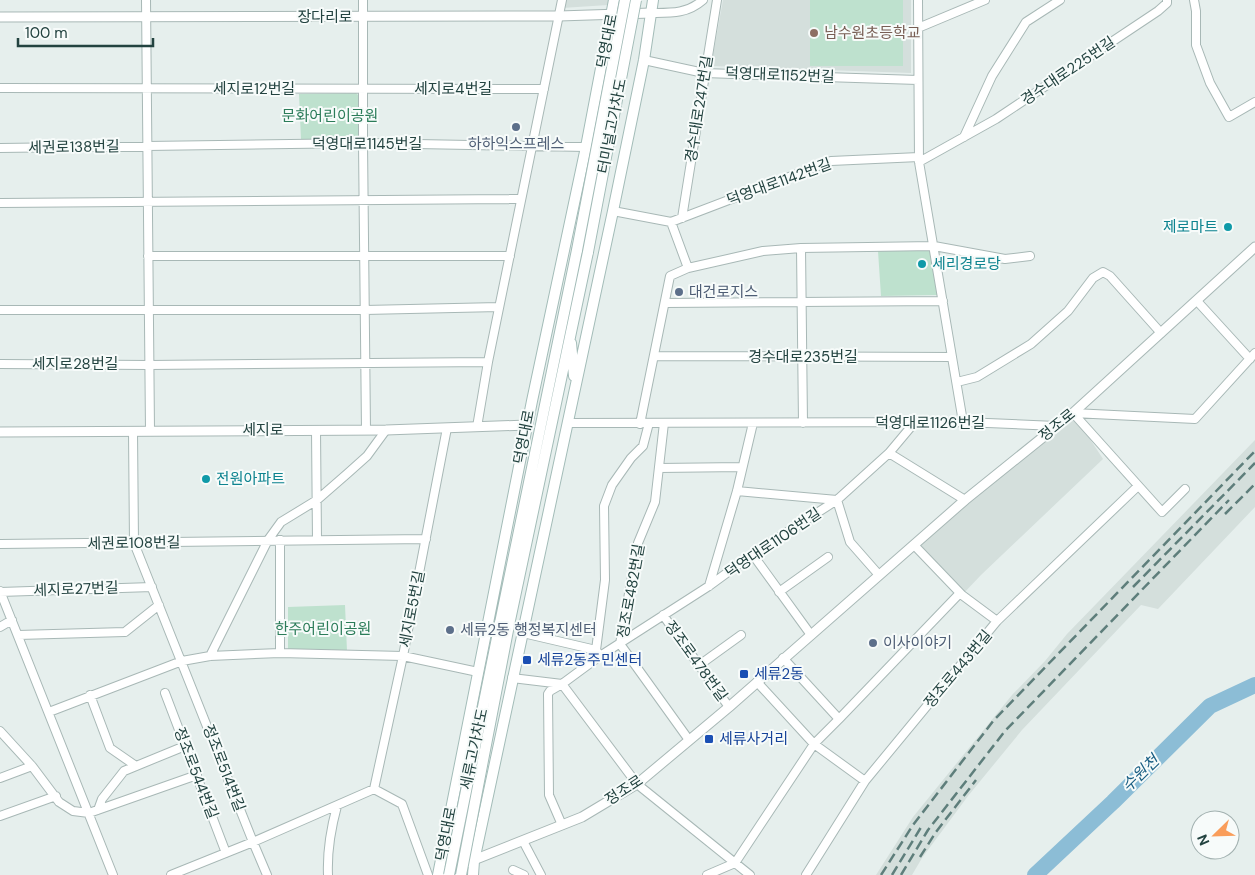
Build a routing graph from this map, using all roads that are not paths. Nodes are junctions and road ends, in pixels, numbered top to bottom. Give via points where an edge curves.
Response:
1 (146, 0) edge
2 (363, 0) edge
3 (562, 0) edge
4 (614, 0) edge
5 (625, 0) edge
6 (636, 0) edge
7 (653, 0) edge
8 (703, 0) edge
9 (717, 0) edge
10 (918, 0) edge
11 (985, 0) edge
12 (1060, 0) edge
13 (1167, 0) edge
14 (1194, 0) edge
15 (651, 13) junction
16 (612, 14) junction
17 (558, 16) junction
18 (0, 17) edge
19 (363, 17) junction
20 (145, 18) junction
21 (918, 28) junction
22 (644, 60) junction
23 (704, 73) junction
24 (918, 80) junction
25 (0, 88) edge
26 (363, 88) junction
27 (544, 89) junction
28 (146, 90) junction
29 (1255, 102) edge
30 (964, 137) junction
31 (363, 143) junction
32 (532, 145) junction
33 (148, 146) junction
34 (586, 147) junction
35 (0, 148) edge
36 (919, 160) junction
37 (521, 199) junction
38 (364, 200) junction
39 (0, 203) edge
40 (148, 203) junction
41 (613, 211) junction
42 (682, 218) junction
43 (671, 222) junction
44 (934, 246) junction
45 (1255, 247) edge
46 (801, 248) junction
47 (577, 250) joint
48 (588, 252) joint
49 (148, 256) junction
50 (364, 256) junction
51 (510, 256) junction
52 (1030, 256) dead end
53 (688, 268) junction
54 (1197, 300) junction
55 (943, 301) junction
56 (665, 303) junction
57 (800, 303) junction
58 (499, 308) junction
59 (0, 310) edge
60 (149, 310) junction
61 (365, 310) junction
62 (565, 332) junction
63 (1161, 332) junction
64 (654, 356) junction
65 (952, 356) junction
66 (1252, 356) edge
67 (802, 358) junction
68 (366, 362) junction
69 (488, 362) junction
70 (0, 364) edge
71 (149, 365) junction
72 (537, 378) junction
73 (957, 382) junction
74 (576, 386) junction
75 (1073, 413) junction
76 (915, 422) junction
77 (963, 422) junction
78 (568, 423) junction
79 (664, 423) junction
80 (753, 423) junction
81 (803, 423) junction
82 (640, 424) junction
83 (649, 424) junction
84 (527, 425) junction
85 (1056, 426) junction
86 (477, 427) junction
87 (447, 428) junction
88 (316, 430) junction
89 (366, 430) junction
90 (386, 430) junction
91 (132, 431) junction
92 (150, 431) junction
93 (0, 432) edge
94 (889, 453) junction
95 (742, 467) junction
96 (659, 468) junction
97 (1138, 486) junction
98 (1185, 489) dead end
99 (737, 491) junction
100 (317, 500) junction
101 (837, 500) junction
102 (965, 500) junction
103 (426, 539) junction
104 (268, 540) junction
105 (280, 540) junction
106 (317, 540) junction
107 (134, 543) junction
108 (0, 544) edge
109 (914, 545) junction
110 (753, 554) junction
111 (828, 556) dead end
112 (879, 575) junction
113 (709, 586) junction
114 (152, 587) junction
115 (0, 591) edge
116 (779, 592) junction
117 (961, 594) junction
118 (159, 606) junction
119 (663, 615) junction
120 (12, 620) junction
121 (997, 621) junction
122 (505, 624) junction
123 (0, 627) edge
124 (523, 633) junction
125 (741, 634) dead end
126 (810, 634) junction
127 (18, 635) junction
128 (620, 644) junction
129 (280, 653) junction
130 (598, 653) junction
131 (210, 656) junction
132 (403, 656) junction
133 (783, 658) junction
134 (182, 661) junction
135 (698, 666) junction
136 (478, 672) junction
137 (512, 678) junction
138 (757, 682) junction
139 (562, 684) junction
140 (165, 693) dead end
141 (90, 695) junction
142 (729, 707) junction
143 (49, 712) junction
144 (839, 720) junction
145 (0, 731) edge
146 (689, 740) junction
147 (814, 744) junction
148 (185, 746) junction
149 (32, 766) junction
150 (136, 766) junction
151 (196, 775) junction
152 (0, 778) edge
153 (865, 781) junction
154 (637, 784) junction
155 (374, 789) junction
156 (56, 796) junction
157 (337, 806) junction
158 (98, 810) junction
159 (89, 813) junction
160 (0, 816) edge
161 (562, 825) junction
162 (523, 841) junction
163 (252, 842) junction
164 (226, 853) junction
165 (474, 861) junction
166 (736, 863) junction
167 (513, 870) dead end
168 (114, 875) edge
169 (171, 875) edge
170 (267, 875) edge
171 (328, 875) edge
172 (428, 875) edge
173 (440, 875) edge
174 (461, 875) edge
175 (473, 875) edge
176 (524, 875) edge
177 (541, 875) edge
178 (707, 875) edge
179 (750, 875) edge
180 (806, 875) edge

1 - 20 street
2 - 19 street
3 - 17 street
4 - 16 main road, 덕영대로
5 - 47 main road, 터미널고가차도, bridge
6 - 48 main road, 터미널고가차도, bridge
7 - 15 main road
8 - 15 street via 678,14
9 - 23 street, 경수대로247번길
10 - 21 street
11 - 21 street
12 - 30 street via 1026,22 992,76
13 - 30 street, 경수대로225번길 via 1158,11
14 - 29 street via 1196,44 1210,83 1229,117
15 - 16 street, 장다리로
15 - 22 main road
16 - 17 street, 장다리로
16 - 34 main road, 덕영대로
17 - 19 street, 장다리로
17 - 27 street
18 - 20 street, 장다리로
19 - 20 street, 장다리로
19 - 26 street
20 - 28 street
21 - 24 street
22 - 23 street, 덕영대로1152번길
22 - 41 main road
23 - 24 street, 덕영대로1152번길
23 - 42 street, 경수대로247번길
24 - 36 street
25 - 28 street
26 - 27 street, 세지로4번길
26 - 28 street, 세지로12번길
26 - 31 street
27 - 32 street
28 - 33 street
30 - 36 street, 경수대로225번길
31 - 32 street, 덕영대로1145번길
31 - 33 street, 덕영대로1145번길
31 - 38 street
32 - 34 street, 덕영대로1145번길
32 - 37 street
33 - 35 street, 세권로138번길
33 - 40 street
34 - 72 main road, 덕영대로
36 - 42 street, 덕영대로1142번길 via 832,161
36 - 44 street
37 - 38 street
37 - 51 street
38 - 40 street
38 - 50 street
39 - 40 street
40 - 49 street
41 - 43 street
41 - 74 main road
42 - 43 street, 덕영대로1142번길
43 - 53 street
44 - 46 street
44 - 52 street via 1005,259
44 - 55 street
45 - 54 street, 정조로
46 - 53 street via 732,256
46 - 57 street
47 - 62 main road, 덕영대로
48 - 62 main road, 덕영대로
49 - 50 street
49 - 60 street
50 - 51 street
50 - 61 street
51 - 58 street
53 - 56 street via 670,276
54 - 63 street, 정조로
54 - 66 street
55 - 57 street
55 - 65 street
56 - 57 street
56 - 64 street
57 - 67 street
58 - 61 street
58 - 69 street
59 - 60 street
60 - 61 street
60 - 71 street
61 - 68 street
62 - 72 main road
62 - 74 main road
62 - 122 main road, 덕영대로
63 - 73 street via 1103,272 1093,278 1068,311 1031,344 977,377
63 - 75 street, 정조로
64 - 67 street, 경수대로235번길
64 - 82 street
65 - 67 street, 경수대로235번길
65 - 73 street
66 - 75 street via 1195,419
67 - 81 street
68 - 69 street
68 - 71 street
68 - 89 street
69 - 86 street
70 - 71 street, 세지로28번길
71 - 92 street
72 - 84 main road, 덕영대로
73 - 77 street
74 - 78 main road
75 - 85 street, 정조로
75 - 97 street
76 - 77 street, 덕영대로1126번길
76 - 81 street, 덕영대로1126번길
76 - 94 street, 덕영대로1106번길
77 - 85 street, 덕영대로1126번길
78 - 82 street, 덕영대로1126번길
78 - 124 main road
79 - 80 street, 덕영대로1126번길
79 - 83 street, 덕영대로1126번길
79 - 96 street, 정조로482번길
80 - 81 street, 덕영대로1126번길
80 - 95 street
82 - 83 street, 덕영대로1126번길
83 - 130 street via 643,446 612,485 604,506 604,580
84 - 86 street, 세지로
84 - 136 main road, 덕영대로
85 - 102 street, 정조로
86 - 87 street, 세지로
87 - 90 street, 세지로
87 - 103 street, 세지로5번길
88 - 89 street, 세지로
88 - 92 street, 세지로
88 - 100 street
89 - 90 street, 세지로
90 - 100 street via 367,456
91 - 92 street, 세지로
91 - 93 street, 세지로
91 - 107 street
94 - 101 street, 덕영대로1106번길
94 - 102 street
95 - 96 street
95 - 99 street
96 - 128 street, 정조로482번길 via 655,502 638,543
97 - 98 street via 1162,512
97 - 121 street, 정조로443번길
99 - 101 street, 덕영대로1106번길
99 - 113 street, 덕영대로1106번길
100 - 104 street via 281,522
100 - 106 street
101 - 110 street, 덕영대로1106번길
101 - 112 street via 850,542
102 - 109 street, 정조로
103 - 106 street, 세권로108번길
103 - 132 street, 세지로5번길
104 - 105 street, 세권로108번길
104 - 107 street, 세권로108번길
104 - 131 street
105 - 106 street, 세권로108번길
105 - 129 street
107 - 108 street, 세권로108번길
107 - 114 street
109 - 112 street, 정조로
109 - 117 street
110 - 113 street, 덕영대로1106번길
110 - 116 street
111 - 116 street
112 - 126 street, 정조로
113 - 119 street, 덕영대로1106번길
114 - 115 street, 세지로27번길
114 - 118 street
115 - 120 street
116 - 126 street
117 - 121 street
117 - 144 street
118 - 127 street via 125,632
118 - 134 street
119 - 128 street, 덕영대로1106번길
119 - 135 street, 정조로478번길
120 - 123 street
120 - 127 street
121 - 153 street, 정조로443번길
122 - 173 main road, 세류고가차도, bridge
122 - 174 main road, 세류고가차도, bridge
124 - 130 street
124 - 137 main road
125 - 135 street
126 - 133 street, 정조로
127 - 143 street
128 - 130 street, 덕영대로1106번길
128 - 146 street, 정조로482번길
129 - 131 street
129 - 132 street
130 - 139 street, 덕영대로1106번길
131 - 134 street
132 - 136 street
132 - 155 street, 세지로5번길
133 - 138 street, 정조로
133 - 144 street
134 - 141 street
134 - 163 street, 정조로514번길
135 - 142 street, 정조로478번길
136 - 173 main road, 덕영대로
137 - 139 street
137 - 165 main road
138 - 142 street, 정조로
138 - 147 street
139 - 154 street
139 - 161 street, 덕영대로1106번길 via 548,694 549,795
140 - 148 street, 정조로544번길
141 - 143 street
141 - 150 street via 110,748
142 - 146 street, 정조로
143 - 159 street
144 - 147 street
145 - 149 street
146 - 154 street, 정조로
147 - 153 street
147 - 166 street
148 - 150 street
148 - 151 street, 정조로544번길
149 - 152 street
149 - 156 street
150 - 158 street via 124,771 102,799
151 - 158 street
151 - 164 street, 정조로544번길
153 - 180 street, 정조로443번길
154 - 161 street, 정조로 via 582,817
154 - 166 street
155 - 157 street
155 - 172 street via 402,804
156 - 159 street via 59,802 73,811
156 - 160 street
157 - 163 street
157 - 171 street via 332,822
158 - 159 street
159 - 168 street
161 - 162 street, 정조로
162 - 165 street, 정조로
162 - 177 street
163 - 164 street
163 - 170 street, 정조로514번길
164 - 169 street
165 - 173 street, 정조로
165 - 175 main road
166 - 178 street
166 - 179 street
167 - 176 street

